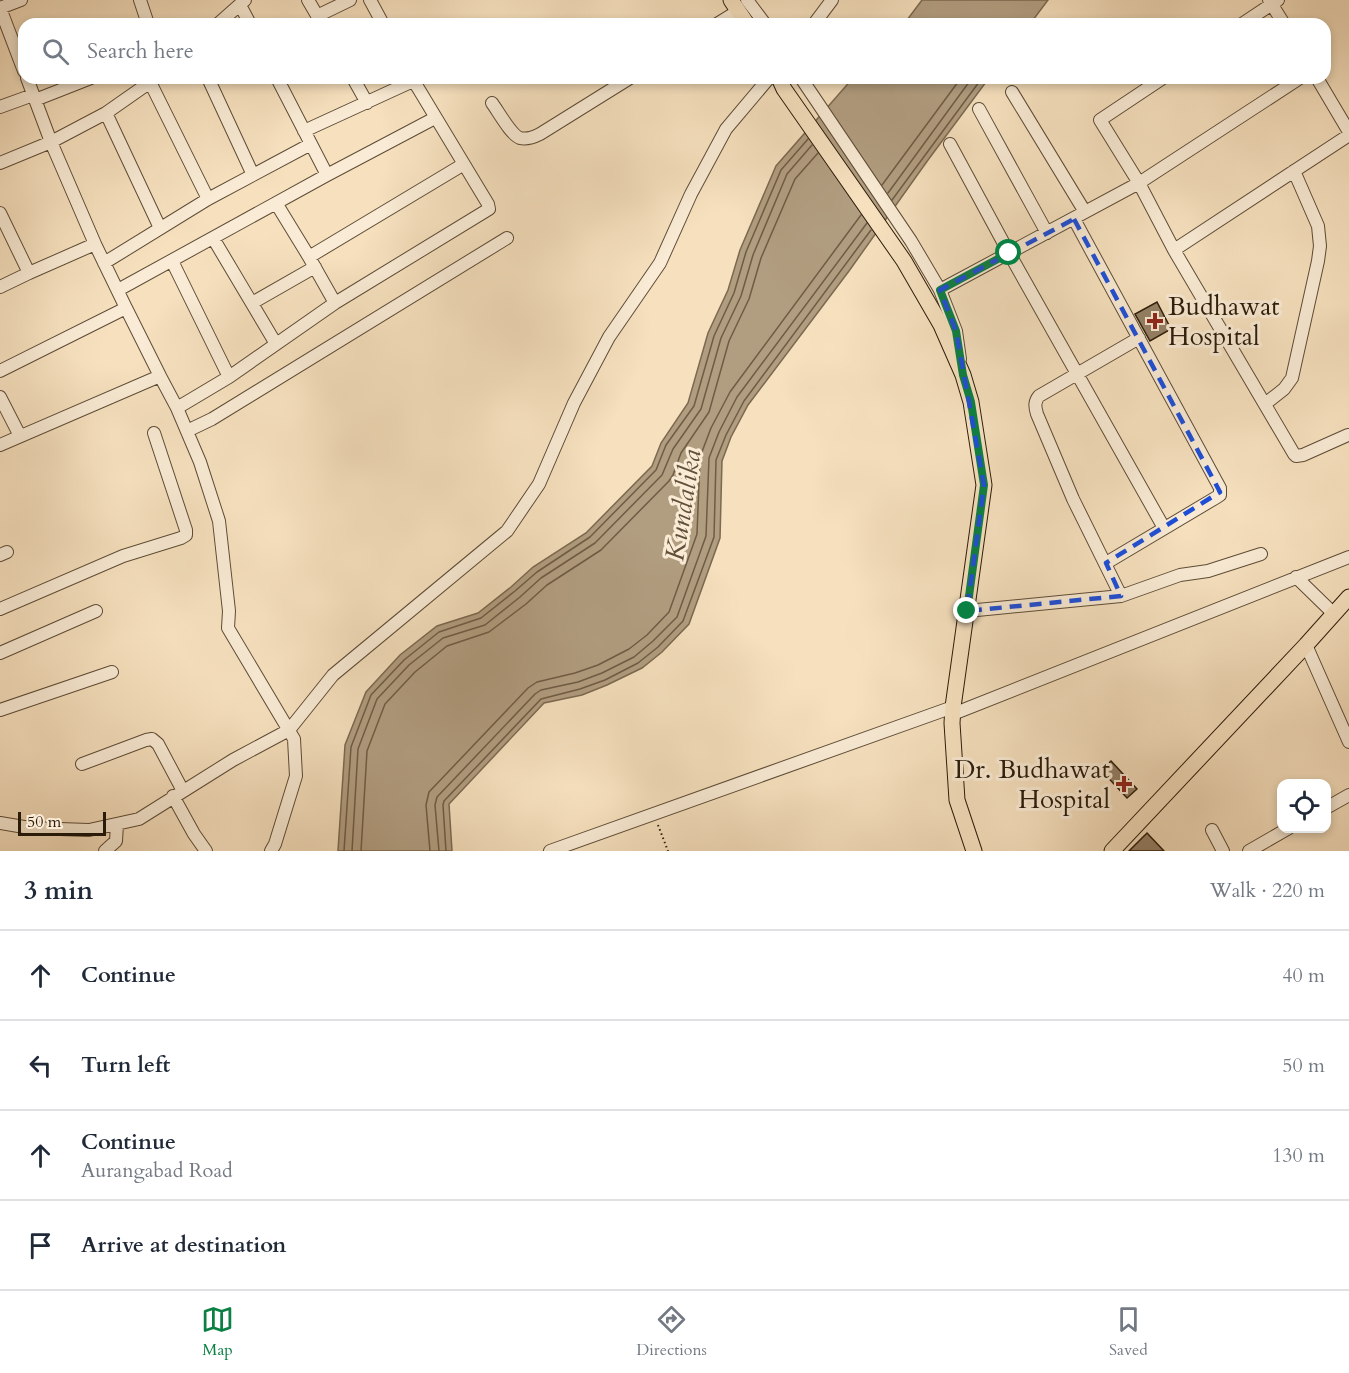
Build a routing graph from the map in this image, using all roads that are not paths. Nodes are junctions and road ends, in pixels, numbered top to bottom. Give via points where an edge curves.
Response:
1 (21, 0) edge
2 (140, 0) edge
3 (308, 0) edge
4 (350, 0) edge
5 (370, 0) edge
6 (832, 0) edge
7 (1273, 1) edge
8 (242, 2) edge
9 (0, 8) edge
10 (741, 9) edge
11 (146, 18) edge
12 (225, 18) edge
13 (248, 18) edge
14 (318, 18) edge
15 (322, 18) edge
16 (380, 18) edge
17 (727, 18) edge
18 (755, 18) edge
19 (818, 18) edge
20 (1250, 18) edge
21 (1281, 18) edge
22 (18, 52) edge
23 (29, 84) edge
24 (73, 84) edge
25 (147, 84) edge
26 (155, 84) edge
27 (211, 84) edge
28 (280, 84) edge
29 (356, 84) edge
30 (404, 84) edge
31 (414, 84) edge
32 (620, 84) edge
33 (764, 84) edge
34 (782, 84) edge
35 (805, 84) edge
36 (1154, 84) edge
37 (1291, 84) edge
38 (1320, 84) edge
39 (1012, 92) dead end
40 (34, 97) junction
41 (367, 103) junction
42 (492, 103) dead end
43 (0, 107) edge
44 (979, 109) dead end
45 (106, 113) junction
46 (435, 118) junction
47 (304, 131) junction
48 (1349, 133) edge
49 (51, 142) junction
50 (311, 144) junction
51 (950, 144) dead end
52 (0, 163) edge
53 (464, 164) junction
54 (1294, 171) junction
55 (253, 175) junction
56 (327, 175) junction
57 (1139, 183) junction
58 (208, 199) junction
59 (276, 203) junction
60 (0, 213) edge
61 (1080, 215) junction
62 (160, 228) junction
63 (1047, 233) junction
64 (213, 238) junction
65 (507, 238) dead end
66 (95, 244) junction
67 (1174, 250) junction
68 (1009, 253) junction
69 (172, 261) junction
70 (312, 262) junction
71 (104, 263) junction
72 (29, 273) junction
73 (0, 287) edge
74 (118, 290) junction
75 (940, 290) junction
76 (252, 303) junction
77 (335, 303) junction
78 (126, 308) junction
79 (1139, 338) junction
80 (276, 344) junction
81 (0, 371) edge
82 (1077, 374) junction
83 (963, 375) junction
84 (160, 376) junction
85 (229, 377) junction
86 (0, 397) edge
87 (1265, 404) junction
88 (177, 408) junction
89 (187, 431) junction
90 (154, 433) dead end
91 (1349, 434) edge
92 (20, 436) junction
93 (0, 445) edge
94 (1164, 528) junction
95 (1261, 554) dead end
96 (1349, 557) edge
97 (1106, 563) junction
98 (1296, 577) junction
99 (1121, 596) junction
100 (1349, 597) edge
101 (0, 609) edge
102 (96, 611) dead end
103 (967, 611) junction
104 (1334, 614) junction
105 (1306, 645) junction
106 (0, 653) edge
107 (112, 672) dead end
108 (0, 710) edge
109 (953, 711) junction
110 (289, 730) junction
111 (1349, 742) edge
112 (82, 764) dead end
113 (178, 794) junction
114 (1349, 795) edge
115 (1331, 805) edge
116 (0, 823) edge
117 (117, 824) junction
118 (1212, 830) dead end
119 (1280, 833) edge
120 (105, 851) edge
121 (206, 851) edge
122 (271, 851) edge
123 (550, 851) edge
124 (974, 851) edge
125 (1112, 851) edge
126 (1223, 851) edge
127 (1249, 851) edge

1 - 9 street
2 - 11 street
3 - 14 street
4 - 15 street
5 - 16 street
6 - 19 street
7 - 20 street
7 - 21 street
8 - 12 street
8 - 13 street
9 - 22 street
10 - 17 street
10 - 18 street
23 - 40 street
24 - 40 street
25 - 45 street
26 - 58 street
27 - 55 street
28 - 47 street
29 - 41 street
30 - 41 street
31 - 46 street
32 - 42 street via 540,134 527,138 514,133
33 - 110 street via 726,129 660,263 609,337 574,403 539,484 507,531 333,675
34 - 83 main road via 904,261 941,325
35 - 75 street
36 - 57 street via 1100,120
37 - 57 street
38 - 48 street
39 - 61 street
40 - 43 street
40 - 49 street
41 - 47 street
44 - 63 street
45 - 49 street
45 - 62 street
46 - 53 street
46 - 56 street
47 - 50 street
48 - 54 street
49 - 52 street
49 - 66 street
50 - 55 street
50 - 56 street
51 - 68 street
53 - 70 street
53 - 77 street via 488,204 488,211
54 - 67 street
54 - 87 street via 1318,226 1318,261 1292,378
55 - 58 street
56 - 59 street
57 - 61 street
57 - 67 street
58 - 62 street
59 - 64 street
59 - 70 street
60 - 72 street
61 - 63 street
61 - 79 street
62 - 71 street
63 - 68 street
64 - 69 street
64 - 76 street
65 - 89 street
66 - 71 street
66 - 72 street
67 - 87 street
68 - 75 street
68 - 82 street
69 - 74 street
69 - 85 street
70 - 76 street
70 - 77 street
71 - 74 street
72 - 73 street
74 - 78 street
75 - 83 street via 956,331
76 - 80 street
77 - 80 street
78 - 81 street
78 - 84 street
79 - 82 street
79 - 94 street via 1220,488 1220,495
80 - 85 street
82 - 94 street
82 - 97 street via 1039,396 1036,414
83 - 103 main road via 984,485
84 - 88 street
84 - 92 street
85 - 88 street
86 - 92 street
87 - 91 street via 1296,456
88 - 89 street
89 - 110 street via 219,522 228,628
90 - 101 street via 186,535 123,556
92 - 93 street
94 - 97 street
95 - 99 street via 1208,571 1180,575
96 - 98 street
97 - 99 street
98 - 104 street
98 - 109 street via 1037,682
99 - 103 street
100 - 104 main road
102 - 106 street
103 - 109 main road
104 - 105 main road
105 - 111 street
105 - 125 main road
107 - 108 street
109 - 123 street
109 - 124 main road via 957,800
110 - 113 street
110 - 122 street via 294,739 296,776
112 - 113 street via 152,739 158,744
113 - 117 street via 139,819
113 - 121 street via 194,834
114 - 115 street
116 - 117 street via 89,830
117 - 120 street via 116,841
118 - 126 street
119 - 127 street

